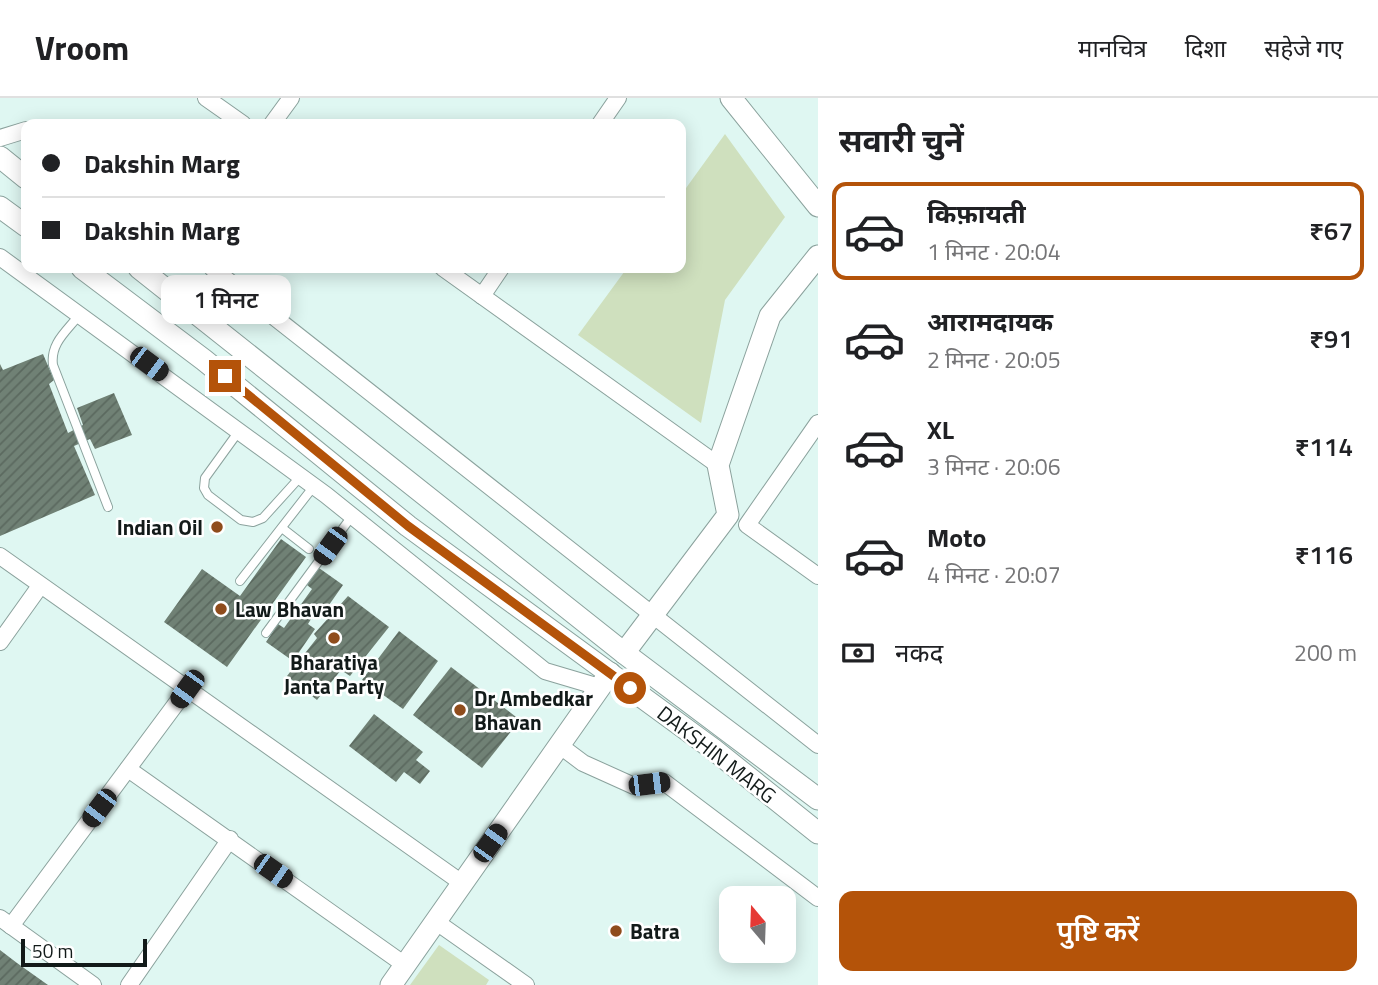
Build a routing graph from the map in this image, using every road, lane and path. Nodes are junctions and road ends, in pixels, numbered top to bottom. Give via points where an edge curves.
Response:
1 (206, 98) edge
2 (291, 98) edge
3 (618, 98) edge
4 (731, 98) edge
5 (236, 119) edge
6 (276, 119) edge
7 (603, 119) edge
8 (21, 132) edge
9 (0, 138) edge
10 (0, 157) edge
11 (21, 174) edge
12 (818, 206) edge
13 (0, 207) edge
14 (21, 222) edge
15 (818, 256) edge
16 (0, 257) edge
17 (21, 272) edge
18 (22, 273) edge
19 (89, 273) edge
20 (145, 273) edge
21 (218, 273) edge
22 (450, 273) edge
23 (498, 273) edge
24 (482, 296) junction
25 (80, 314) junction
26 (818, 423) edge
27 (239, 431) junction
28 (718, 465) junction
29 (307, 481) junction
30 (108, 507) dead end
31 (728, 515) junction
32 (352, 516) junction
33 (747, 525) junction
34 (282, 528) junction
35 (309, 549) dead end
36 (0, 556) edge
37 (818, 576) edge
38 (240, 582) dead end
39 (40, 586) junction
40 (652, 615) junction
41 (266, 633) dead end
42 (0, 642) edge
43 (624, 653) junction
44 (604, 680) junction
45 (187, 689) junction
46 (559, 745) junction
47 (818, 745) edge
48 (128, 769) junction
49 (818, 800) edge
50 (818, 833) edge
51 (230, 839) junction
52 (462, 883) junction
53 (818, 898) edge
54 (435, 921) junction
55 (6, 922) edge
56 (405, 965) junction
57 (93, 985) edge
58 (129, 985) edge
59 (391, 985) edge
60 (526, 985) edge

1 - 5 street
2 - 6 street
3 - 7 street
4 - 12 main road
8 - 9 street
10 - 11 main road
13 - 14 main road
15 - 28 main road via 770,316
16 - 17 street
18 - 25 street
19 - 44 main road, DAKSHIN MARG
20 - 43 main road, DAKSHIN MARG
21 - 40 street
22 - 24 street
23 - 24 street
24 - 28 street
25 - 27 street
25 - 30 lane via 55,344 53,365
26 - 33 street
27 - 29 street
27 - 29 lane via 205,478 204,488 242,520 263,518
28 - 31 main road
29 - 32 street
29 - 34 lane
31 - 33 street
31 - 40 main road
32 - 41 lane
32 - 44 street via 545,671
33 - 37 street
34 - 35 lane
34 - 38 lane
36 - 39 street
39 - 42 street
39 - 45 street
40 - 43 main road
40 - 47 street
43 - 49 main road, DAKSHIN MARG
44 - 46 main road
44 - 50 main road, DAKSHIN MARG via 713,749
45 - 48 street
45 - 52 street
46 - 52 main road
46 - 53 street via 583,763 634,786 664,782
48 - 51 street
48 - 55 street
51 - 56 street
51 - 58 street
52 - 54 main road
54 - 56 main road
54 - 60 street
55 - 57 street
56 - 59 main road

